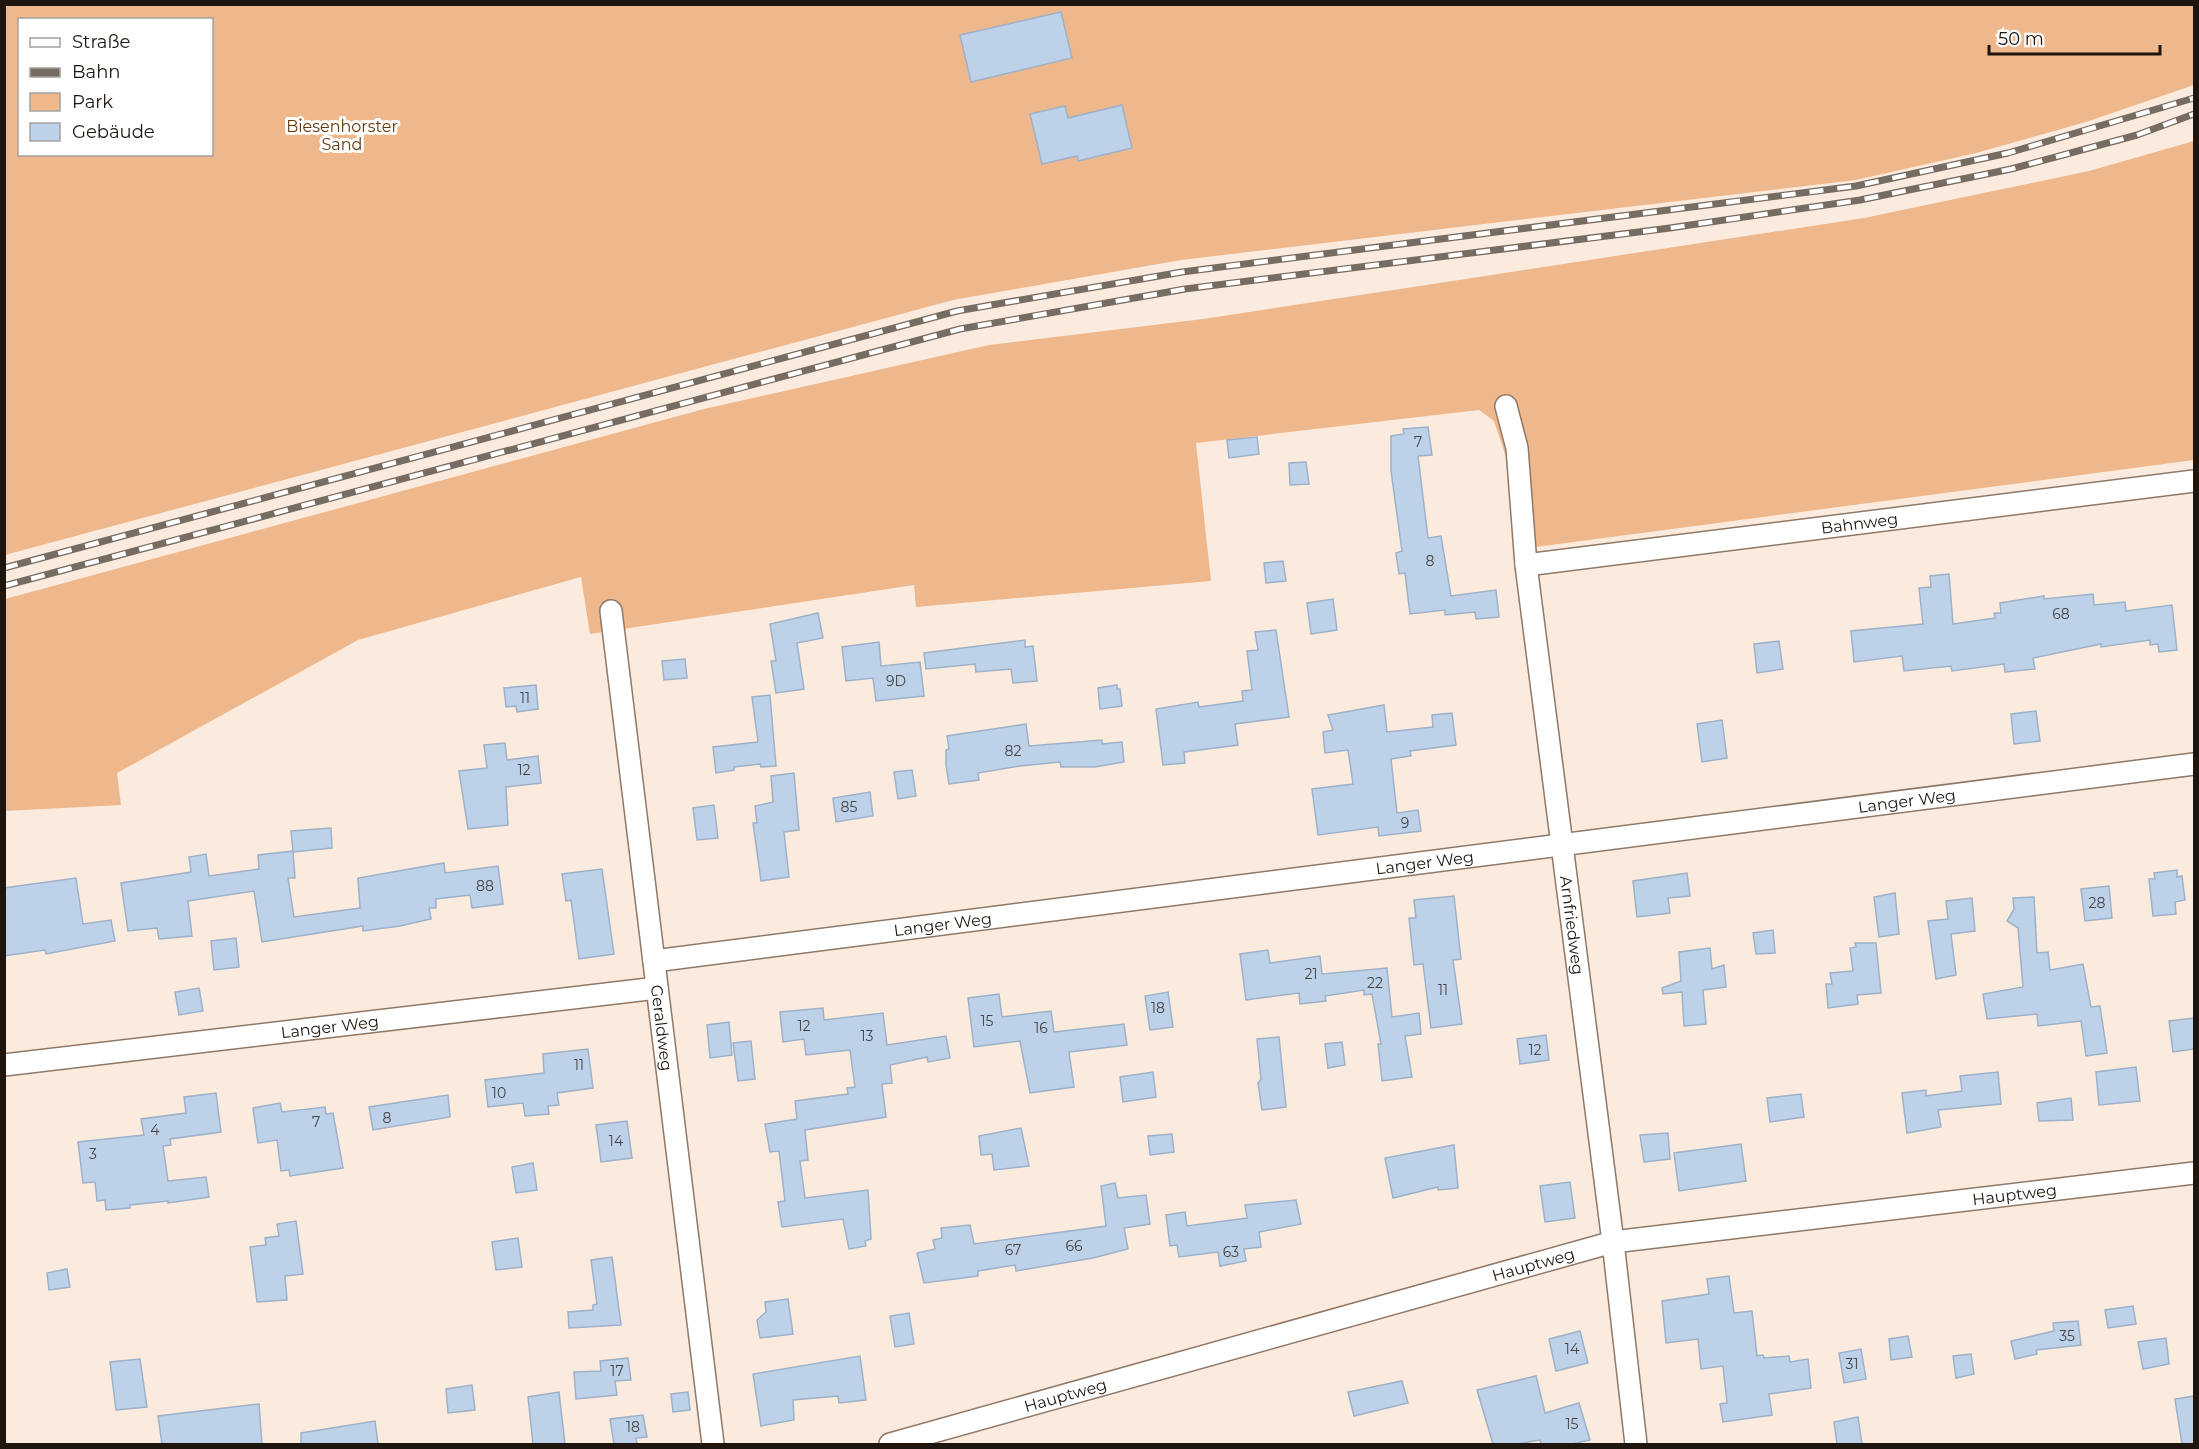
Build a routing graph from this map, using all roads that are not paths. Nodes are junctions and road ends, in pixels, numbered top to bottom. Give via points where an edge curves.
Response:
1 (1506, 406) dead end
2 (2194, 481) edge
3 (1526, 565) junction
4 (611, 611) dead end
5 (2194, 764) edge
6 (1561, 844) junction
7 (654, 961) junction
8 (657, 988) junction
9 (4, 1065) edge
10 (2194, 1173) edge
11 (1613, 1242) junction
12 (713, 1444) edge
13 (890, 1444) edge
14 (1636, 1444) edge

1 - 3 street, Arnfriedweg via 1517,448
2 - 3 street, Bahnweg
3 - 6 street, Arnfriedweg
4 - 7 street, Geraldweg
5 - 6 street, Langer Weg
6 - 7 street, Langer Weg
6 - 11 street, Arnfriedweg
7 - 8 street, Geraldweg
8 - 9 street, Langer Weg
8 - 12 street, Geraldweg
10 - 11 street, Hauptweg
11 - 13 street, Hauptweg
11 - 14 street, Arnfriedweg

